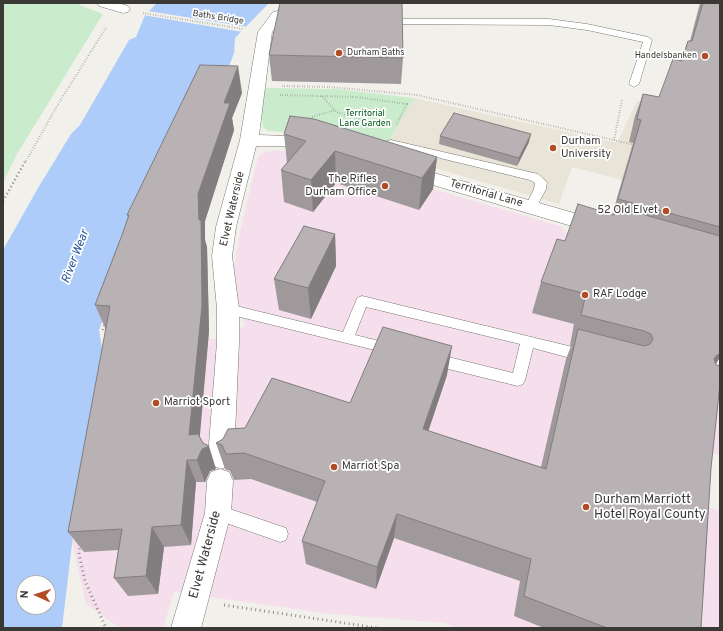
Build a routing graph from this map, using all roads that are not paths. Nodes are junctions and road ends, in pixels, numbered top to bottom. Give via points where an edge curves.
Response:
1 (104, 3) edge
2 (130, 10) road end
3 (279, 18) edge
4 (377, 22) edge
5 (634, 84) road end
6 (249, 140) junction
7 (391, 143) edge
8 (333, 150) edge
9 (386, 165) edge
10 (531, 207) junction
11 (616, 232) edge
12 (228, 309) junction
13 (346, 338) junction
14 (528, 341) junction
15 (406, 352) edge
16 (421, 356) edge
17 (600, 360) edge
18 (218, 513) junction
19 (280, 534) dead end
20 (186, 628) edge

1 - 2 street
3 - 6 street, Elvet Waterside via 265,32 266,90
4 - 5 lane via 549,22 648,40
6 - 8 street via 287,141 318,145
6 - 12 street, Elvet Waterside via 226,227 222,256
7 - 10 lane via 534,177 541,182
9 - 10 street, Territorial Lane
10 - 11 street, Territorial Lane
12 - 13 lane
12 - 18 street, Elvet Waterside
13 - 14 lane via 362,301
13 - 15 lane
14 - 16 lane via 518,380
14 - 17 lane
18 - 19 lane
18 - 20 street, Elvet Waterside

